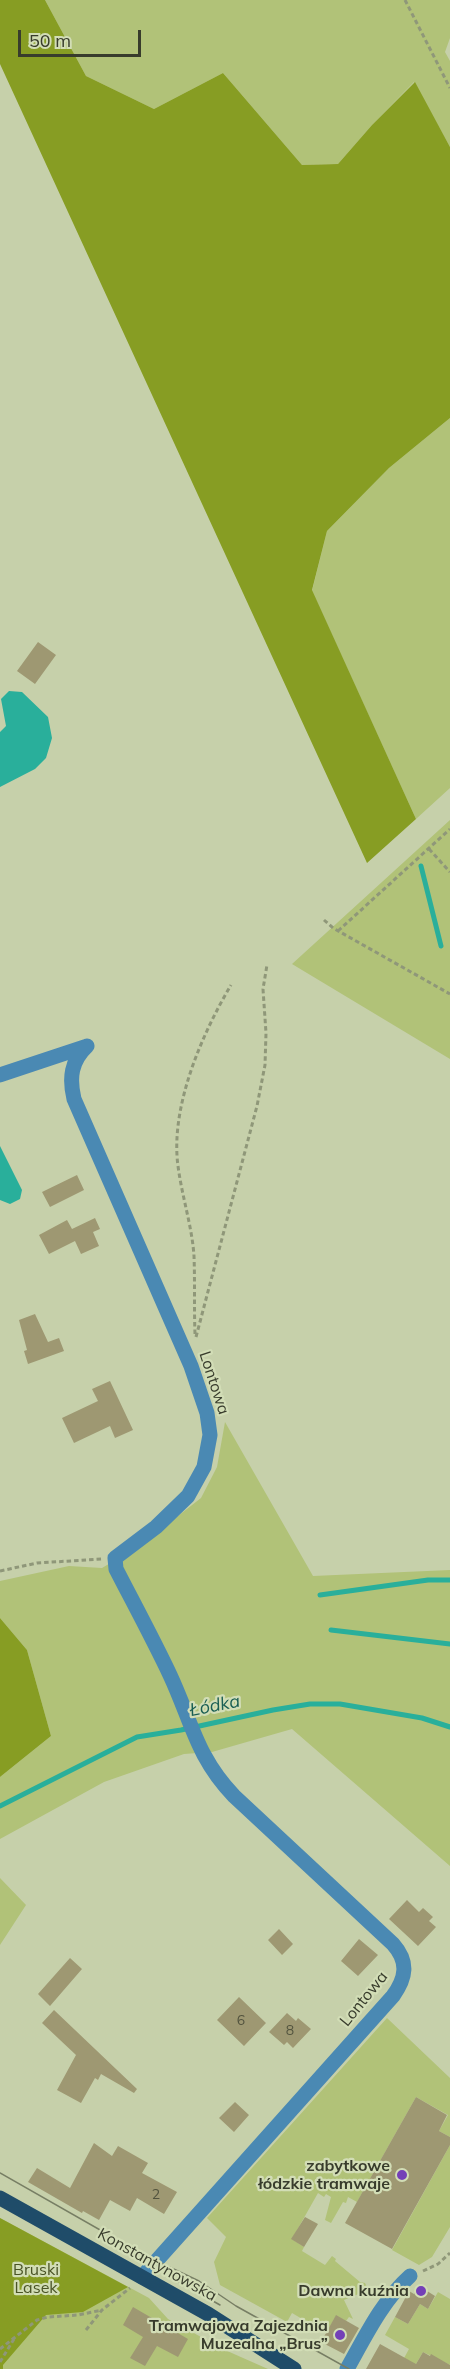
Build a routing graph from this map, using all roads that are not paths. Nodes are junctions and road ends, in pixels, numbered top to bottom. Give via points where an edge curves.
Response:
1 (0, 1075) edge
2 (0, 2198) edge
3 (410, 2276) road end
4 (142, 2277) junction
5 (294, 2369) edge
6 (347, 2369) edge

1 - 4 street, Lontowa via 87,1046 72,1068 74,1099 191,1366 207,1413 210,1435 204,1467 188,1496 115,1558 116,1569 213,1771 234,1796 393,1944 402,1956 405,1974 393,1996
2 - 4 main road, Konstantynowska
3 - 6 street via 383,2307
4 - 5 main road, Konstantynowska

